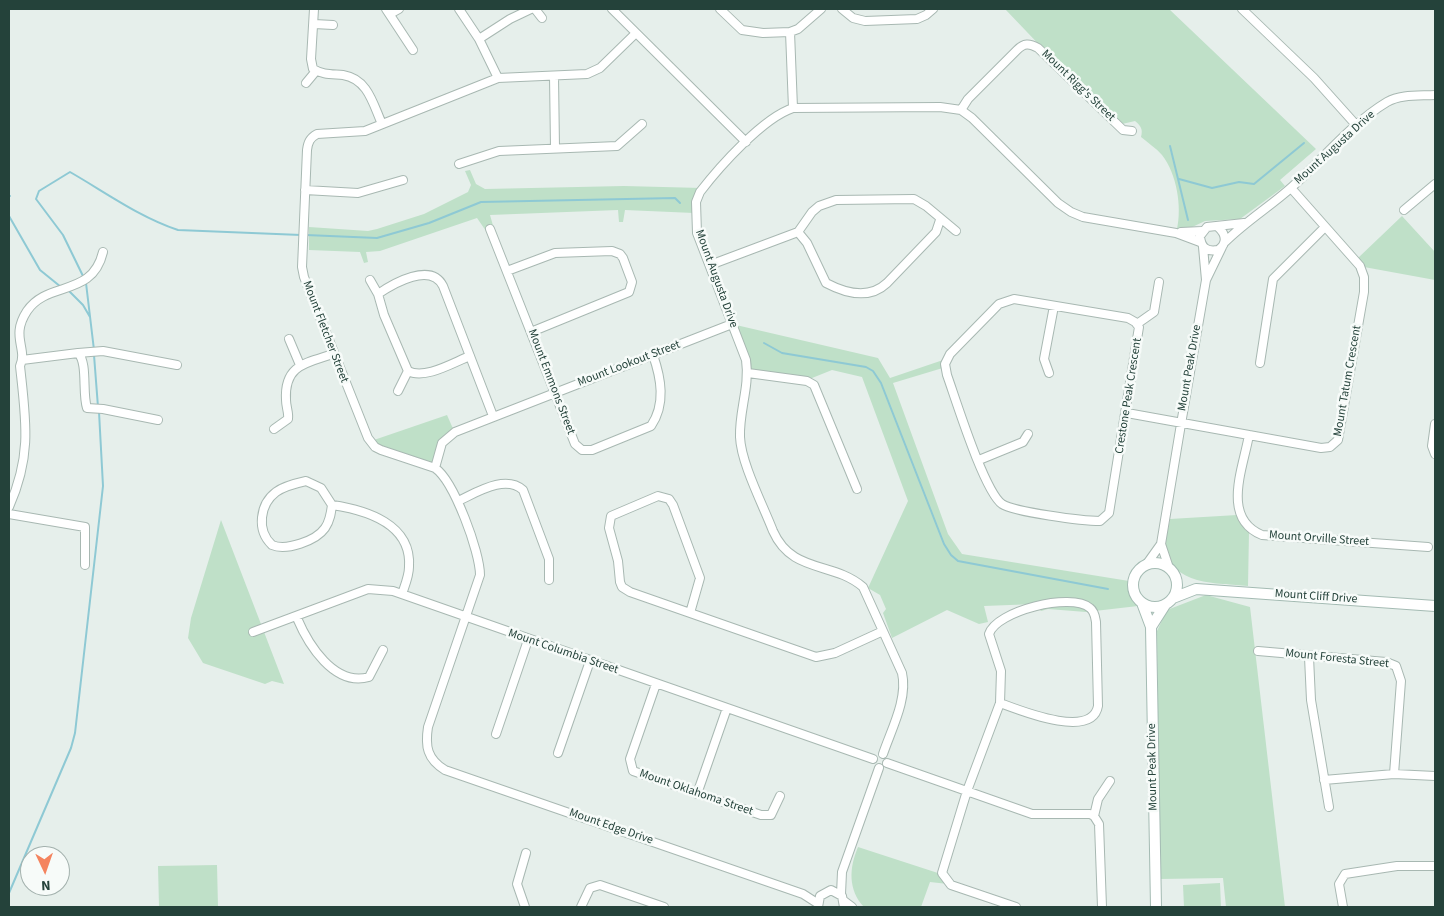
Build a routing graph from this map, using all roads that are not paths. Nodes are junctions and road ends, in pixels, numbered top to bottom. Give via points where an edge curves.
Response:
1 (314, 9) edge
2 (399, 9) edge
3 (459, 9) edge
4 (533, 9) edge
5 (612, 9) edge
6 (720, 9) edge
7 (821, 9) edge
8 (842, 9) edge
9 (933, 9) edge
10 (1242, 9) edge
11 (388, 12) edge
12 (542, 18) dead end
13 (314, 24) junction
14 (333, 25) dead end
15 (790, 32) junction
16 (636, 33) junction
17 (479, 39) junction
18 (413, 50) dead end
19 (316, 71) junction
20 (554, 76) junction
21 (498, 78) junction
22 (306, 83) dead end
23 (1435, 95) edge
24 (793, 108) junction
25 (961, 110) junction
26 (382, 124) junction
27 (642, 124) dead end
28 (1357, 126) junction
29 (1132, 131) dead end
30 (746, 142) junction
31 (555, 148) junction
32 (458, 164) dead end
33 (403, 180) dead end
34 (1435, 184) edge
35 (1291, 188) junction
36 (305, 190) junction
37 (1404, 210) dead end
38 (940, 220) junction
39 (1244, 224) junction
40 (1218, 227) junction
41 (1325, 227) junction
42 (490, 229) dead end
43 (1202, 231) junction
44 (798, 232) junction
45 (956, 232) dead end
46 (1176, 233) junction
47 (1202, 244) junction
48 (1224, 244) junction
49 (103, 252) dead end
50 (710, 265) junction
51 (508, 271) junction
52 (370, 280) dead end
53 (1206, 280) junction
54 (1159, 282) dead end
55 (378, 294) junction
56 (1054, 306) junction
57 (732, 324) junction
58 (1137, 324) junction
59 (532, 332) junction
60 (289, 339) dead end
61 (78, 353) junction
62 (333, 354) junction
63 (654, 355) junction
64 (470, 356) junction
65 (22, 360) junction
66 (1260, 363) dead end
67 (177, 365) dead end
68 (300, 365) junction
69 (408, 371) junction
70 (748, 373) junction
71 (1049, 374) dead end
72 (398, 391) dead end
73 (556, 392) junction
74 (1127, 414) junction
75 (493, 416) junction
76 (158, 420) dead end
77 (1181, 424) junction
78 (1435, 424) edge
79 (274, 429) dead end
80 (1028, 434) dead end
81 (1249, 435) junction
82 (1435, 454) edge
83 (979, 460) junction
84 (434, 468) junction
85 (857, 489) dead end
86 (458, 501) junction
87 (332, 505) junction
88 (9, 506) edge
89 (9, 514) edge
90 (1161, 544) junction
91 (1428, 547) dead end
92 (85, 565) dead end
93 (1146, 565) junction
94 (1169, 568) junction
95 (1175, 577) junction
96 (549, 580) dead end
97 (1196, 589) junction
98 (402, 594) junction
99 (1169, 601) junction
100 (1142, 603) junction
101 (1435, 606) edge
102 (690, 613) junction
103 (297, 618) junction
104 (466, 618) junction
105 (1151, 627) junction
106 (883, 631) junction
107 (253, 632) dead end
108 (528, 640) junction
109 (384, 650) dead end
110 (1258, 651) dead end
111 (1309, 657) junction
112 (590, 661) junction
113 (656, 684) junction
114 (1000, 703) junction
115 (727, 708) junction
116 (496, 734) dead end
117 (427, 751) joint
118 (558, 753) dead end
119 (883, 754) junction
120 (873, 759) junction
121 (887, 763) junction
122 (879, 768) junction
123 (1394, 774) junction
124 (1435, 776) edge
125 (1324, 780) junction
126 (1110, 781) dead end
127 (967, 791) junction
128 (698, 794) junction
129 (780, 796) dead end
130 (1329, 807) dead end
131 (1094, 816) junction
132 (526, 853) dead end
133 (1435, 866) edge
134 (842, 872) junction
135 (825, 892) junction
136 (803, 894) junction
137 (843, 901) edge
138 (818, 905) edge
139 (525, 907) edge
140 (581, 907) edge
141 (664, 907) edge
142 (852, 907) edge
143 (1016, 907) edge
144 (1102, 907) edge
145 (1156, 907) edge
146 (1343, 907) edge

1 - 13 street
2 - 11 street
3 - 17 street
4 - 12 street
4 - 17 street
5 - 16 street
6 - 15 street via 742,30
7 - 15 street
8 - 9 street via 853,18 865,21 918,19
10 - 28 street via 1314,78
11 - 18 street
13 - 14 street
13 - 19 street via 311,64
15 - 24 street
16 - 20 street, Mount Fletcher Street via 594,72
16 - 30 street
17 - 21 street
19 - 22 street
19 - 26 street via 350,77 362,83
20 - 21 street, Mount Fletcher Street
20 - 31 street
21 - 26 street, Mount Fletcher Street
23 - 28 street, Mount Augusta Drive via 1399,97 1387,102
24 - 25 street, Mount Augusta Drive via 940,107
24 - 30 street, Mount Augusta Drive via 770,119
25 - 29 street, Mount Rigg's Street via 1022,45 1028,44 1038,48 1123,130
25 - 46 street via 1071,212 1083,217
26 - 36 street, Mount Fletcher Street via 357,133 313,136 307,146
27 - 31 street via 617,146
28 - 35 street, Mount Augusta Drive
30 - 50 street, Mount Augusta Drive via 698,197 696,229
31 - 32 street via 499,151
33 - 36 street via 358,193
34 - 37 street
35 - 39 street, Mount Augusta Drive
35 - 41 street, Mount Tatum Crescent
36 - 62 street, Mount Fletcher Street via 304,277
38 - 44 street via 914,199 836,200 819,206
38 - 44 street via 936,232 880,290 866,293 845,291 826,283 807,243
38 - 45 street
39 - 40 street
39 - 48 street, Mount Augusta Drive
40 - 43 street via 1207,227
40 - 48 street via 1225,236
41 - 66 street via 1273,279
41 - 81 street, Mount Tatum Crescent via 1360,266 1364,277 1338,440 1330,447 1321,448
42 - 51 street, Mount Emmons Street
43 - 46 street
43 - 47 street, Mount Peak Drive
44 - 50 street
46 - 47 street
47 - 48 street via 1212,252
47 - 53 street, Mount Peak Drive
48 - 53 street, Mount Peak Drive
49 - 65 street via 98,270 89,278 38,300 29,308 19,328
50 - 57 street, Mount Augusta Drive
51 - 59 street, Mount Emmons Street
51 - 59 street via 560,252 612,251 623,258 632,282 629,292
52 - 55 street
53 - 77 street, Mount Peak Drive
54 - 58 street via 1154,312
55 - 64 street via 423,274 437,277
55 - 69 street
56 - 58 street, Crestone Peak Crescent via 1128,318
56 - 71 street via 1044,359
56 - 83 street, Crestone Peak Crescent via 1014,299 1001,302 947,358 946,375
57 - 63 street, Mount Lookout Street
57 - 70 street, Mount Augusta Drive via 745,355
58 - 74 street, Crestone Peak Crescent via 1139,332
59 - 73 street, Mount Emmons Street
60 - 68 street
61 - 65 street
61 - 67 street via 103,351
61 - 76 street via 83,360 87,408
62 - 68 street
62 - 84 street, Mount Fletcher Street via 360,424 372,444
63 - 73 street, Mount Lookout Street
63 - 73 street, Mount Emmons Street via 661,377 658,409 651,426 635,434 592,450 582,450 575,444
64 - 69 street via 424,373
64 - 75 street
65 - 88 street via 25,453 20,482
68 - 79 street via 287,384 288,419
69 - 72 street
70 - 85 street via 807,381 814,385
70 - 106 street, Mount Augusta Drive via 741,423 743,452 778,543 799,560 858,582 866,591
73 - 75 street, Mount Lookout Street
74 - 77 street, Mount Tatum Crescent
74 - 83 street, Crestone Peak Crescent via 1109,512 1100,521 1009,508 995,497
75 - 84 street, Mount Lookout Street via 446,438
77 - 81 street, Mount Tatum Crescent
77 - 90 street, Mount Peak Drive
78 - 82 street via 1432,446
80 - 83 street via 1022,442
81 - 91 street, Mount Orville Street via 1237,501 1240,517 1248,528 1270,536
84 - 86 street, Mount Fletcher Street via 444,475
86 - 96 street via 504,483 518,485 523,490 549,559
86 - 104 street, Mount Fletcher Street via 480,567
87 - 87 street via 315,483 297,483 277,492 262,515 267,540 286,548 309,539 329,523
87 - 98 street via 355,510 395,528 406,548 409,562
89 - 92 street via 84,527
90 - 93 street, Mount Peak Drive
90 - 94 street, Mount Peak Drive
93 - 94 street via 1159,563
93 - 100 street, Mount Peak Drive via 1139,569 1133,580 1134,592
94 - 95 street, Mount Peak Drive
95 - 97 street, Mount Cliff Drive
95 - 99 street via 1176,588
97 - 99 street, Mount Cliff Drive
97 - 101 street, Mount Cliff Drive
98 - 103 street, Mount Columbia Street via 368,589
98 - 104 street, Mount Columbia Street
99 - 100 street via 1154,607
99 - 105 street
100 - 105 street, Mount Peak Drive
102 - 102 street via 622,587 609,528 611,516 658,496 674,505 700,578
102 - 106 street via 816,656 835,653
103 - 107 street, Mount Columbia Street
103 - 109 street via 313,650 322,660 348,675 359,679 369,677
104 - 108 street, Mount Columbia Street
104 - 117 street, Mount Fletcher Street via 428,727
105 - 145 street, Mount Peak Drive
106 - 119 street, Mount Augusta Drive via 904,685
108 - 112 street, Mount Columbia Street
108 - 116 street
110 - 111 street, Mount Foresta Street
111 - 123 street, Mount Foresta Street via 1386,662 1396,666 1400,681
111 - 125 street via 1311,700
112 - 113 street, Mount Columbia Street
112 - 118 street
113 - 115 street, Mount Columbia Street
113 - 128 street, Mount Oklahoma Street via 630,759 631,768 636,773
114 - 114 street via 1001,671 990,639 992,626 1048,602 1090,608 1096,622 1097,714 1093,718 1073,722 1053,720
114 - 127 street
115 - 120 street, Mount Columbia Street
115 - 128 street
117 - 136 street, Mount Edge Drive via 432,760 445,770
119 - 120 street
119 - 121 street
120 - 122 street
121 - 122 street
121 - 127 street
122 - 134 street
123 - 124 street
123 - 125 street
125 - 130 street
126 - 131 street via 1098,799
127 - 131 street via 1032,814
127 - 143 street via 943,866 944,878 951,885
128 - 129 street, Mount Oklahoma Street via 768,816
131 - 144 street via 1099,824
132 - 139 street via 517,884
133 - 146 street via 1397,866 1345,874 1340,884
134 - 135 street
134 - 137 street
135 - 136 street, Mount Edge Drive
135 - 137 street, Mount Edge Drive
135 - 138 street, Mount Edge Drive
136 - 138 street, Mount Edge Drive
137 - 142 street, Mount Edge Drive
140 - 141 street via 590,888 600,885

